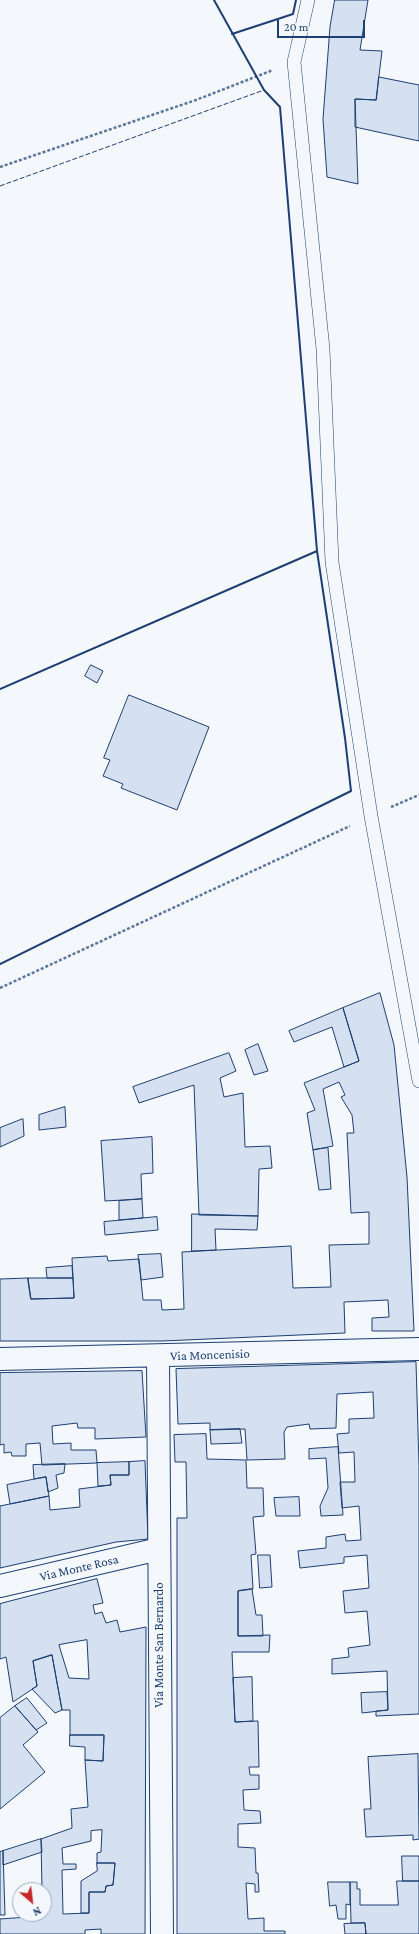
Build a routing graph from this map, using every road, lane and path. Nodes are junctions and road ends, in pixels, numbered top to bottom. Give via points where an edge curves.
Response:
1 (308, 0) edge
2 (256, 76) dead end
3 (0, 167) edge
4 (419, 795) edge
5 (371, 816) junction
6 (0, 988) edge
7 (419, 1081) edge
8 (419, 1349) edge
9 (158, 1356) junction
10 (0, 1359) edge
11 (159, 1549) junction
12 (0, 1586) edge
13 (162, 1934) edge

1 - 5 lane via 294,62 323,349 332,562
2 - 3 path via 196,100
4 - 5 path
5 - 6 path
5 - 7 lane
8 - 9 street, Via Moncenisio
9 - 10 street, Via Moncenisio
9 - 11 street, Via Monte San Bernardo
11 - 12 street, Via Monte Rosa
11 - 13 street, Via Monte San Bernardo

